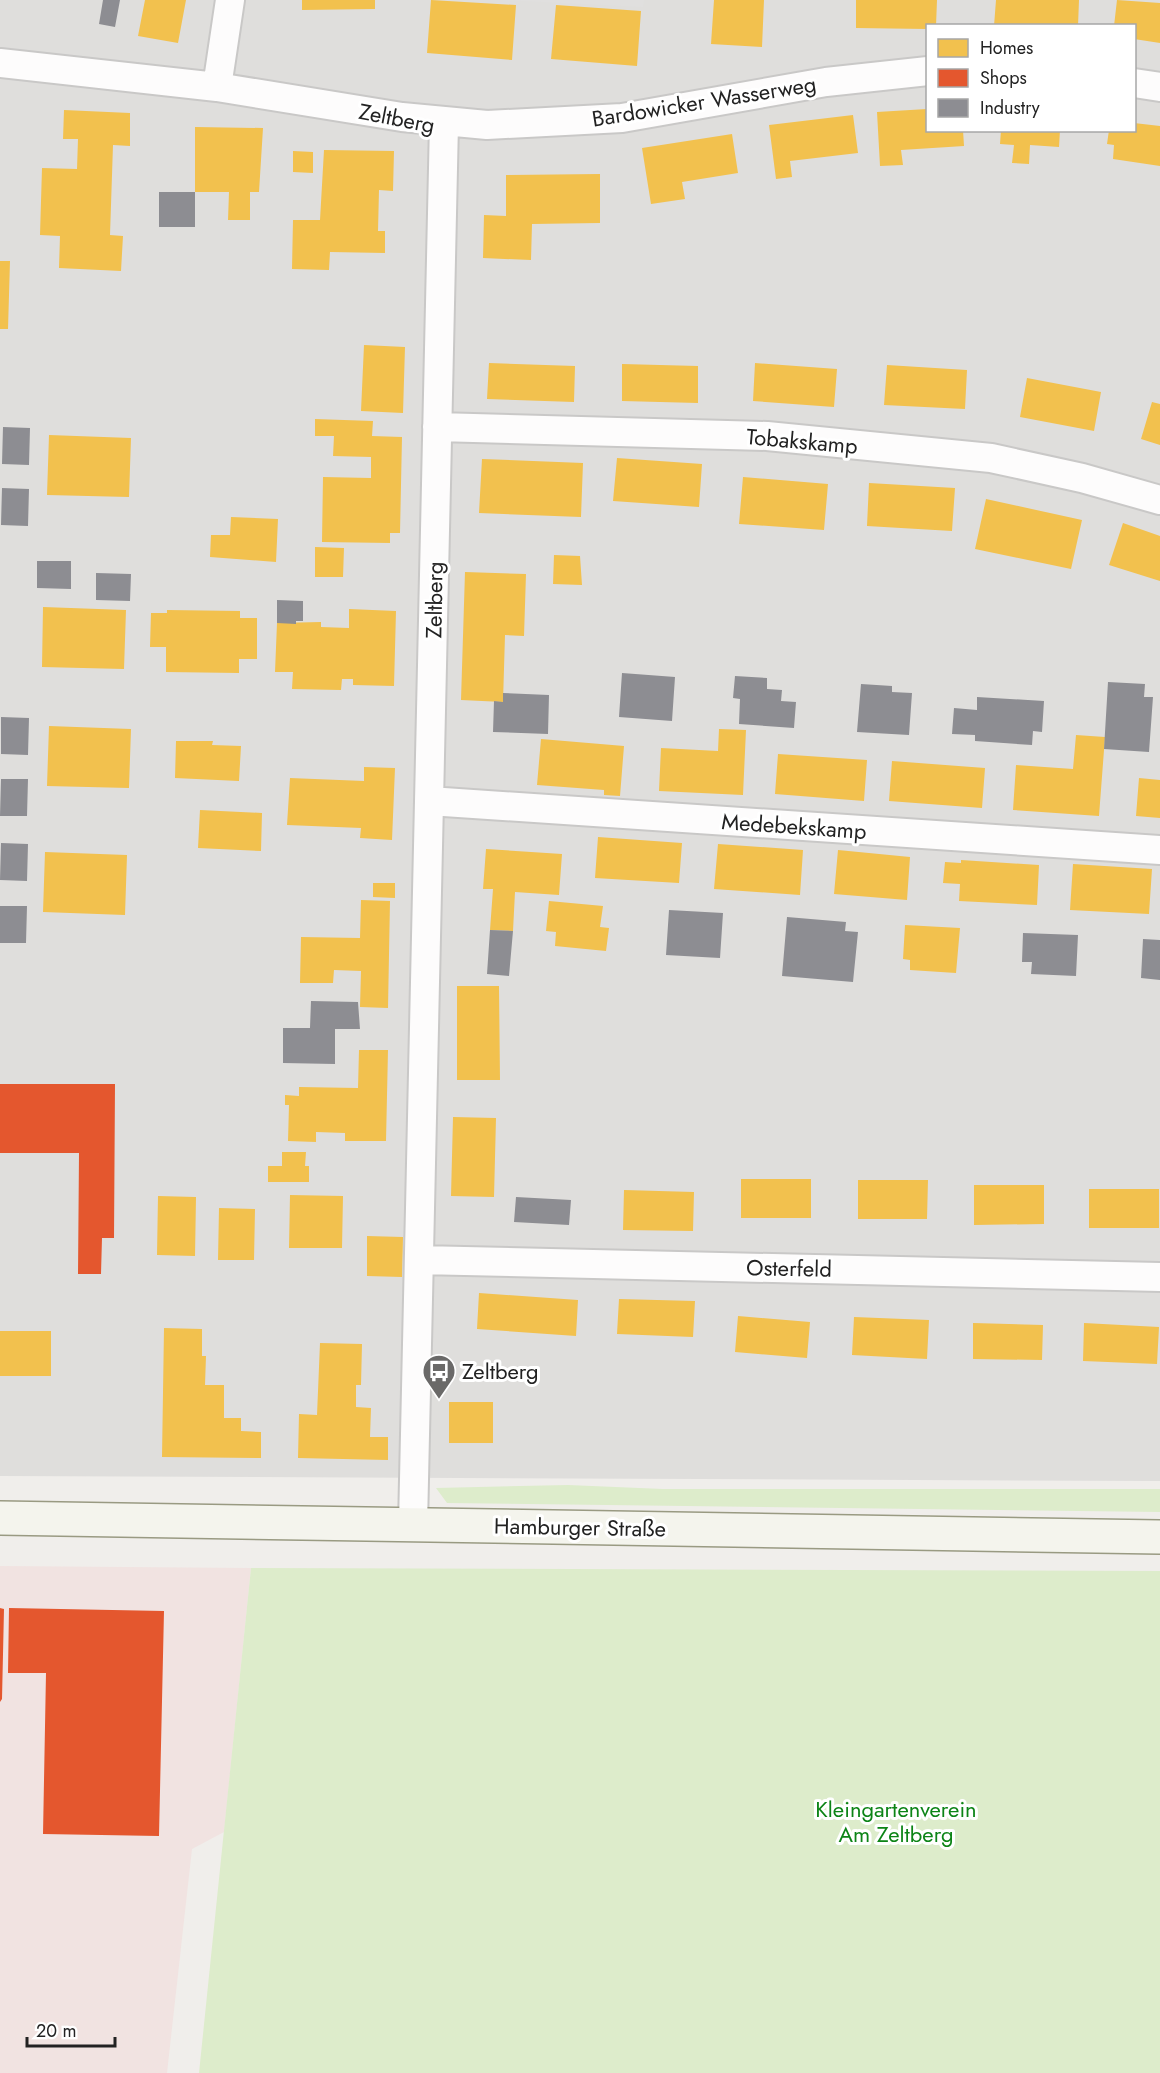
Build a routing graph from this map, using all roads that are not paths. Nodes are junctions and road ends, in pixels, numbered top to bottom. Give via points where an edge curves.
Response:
1 (230, 0) edge
2 (0, 63) edge
3 (926, 71) edge
4 (1136, 82) edge
5 (217, 87) junction
6 (1160, 87) edge
7 (444, 123) junction
8 (437, 427) junction
9 (1160, 500) edge
10 (429, 801) junction
11 (1160, 850) edge
12 (419, 1260) junction
13 (1160, 1277) edge
14 (0, 1518) edge
15 (413, 1525) junction
16 (1160, 1537) edge

1 - 5 street
2 - 5 street, Zeltberg
3 - 7 street, Bardowicker Wasserweg via 826,82 622,118 528,124
4 - 6 street
5 - 7 street, Zeltberg
7 - 8 street, Zeltberg
8 - 9 street, Tobakskamp via 767,436 991,458
8 - 10 street, Zeltberg
10 - 11 street, Medebekskamp
10 - 12 street, Zeltberg
12 - 13 street, Osterfeld
12 - 15 street, Zeltberg
14 - 15 main road, Hamburger Straße
15 - 16 main road, Hamburger Straße

